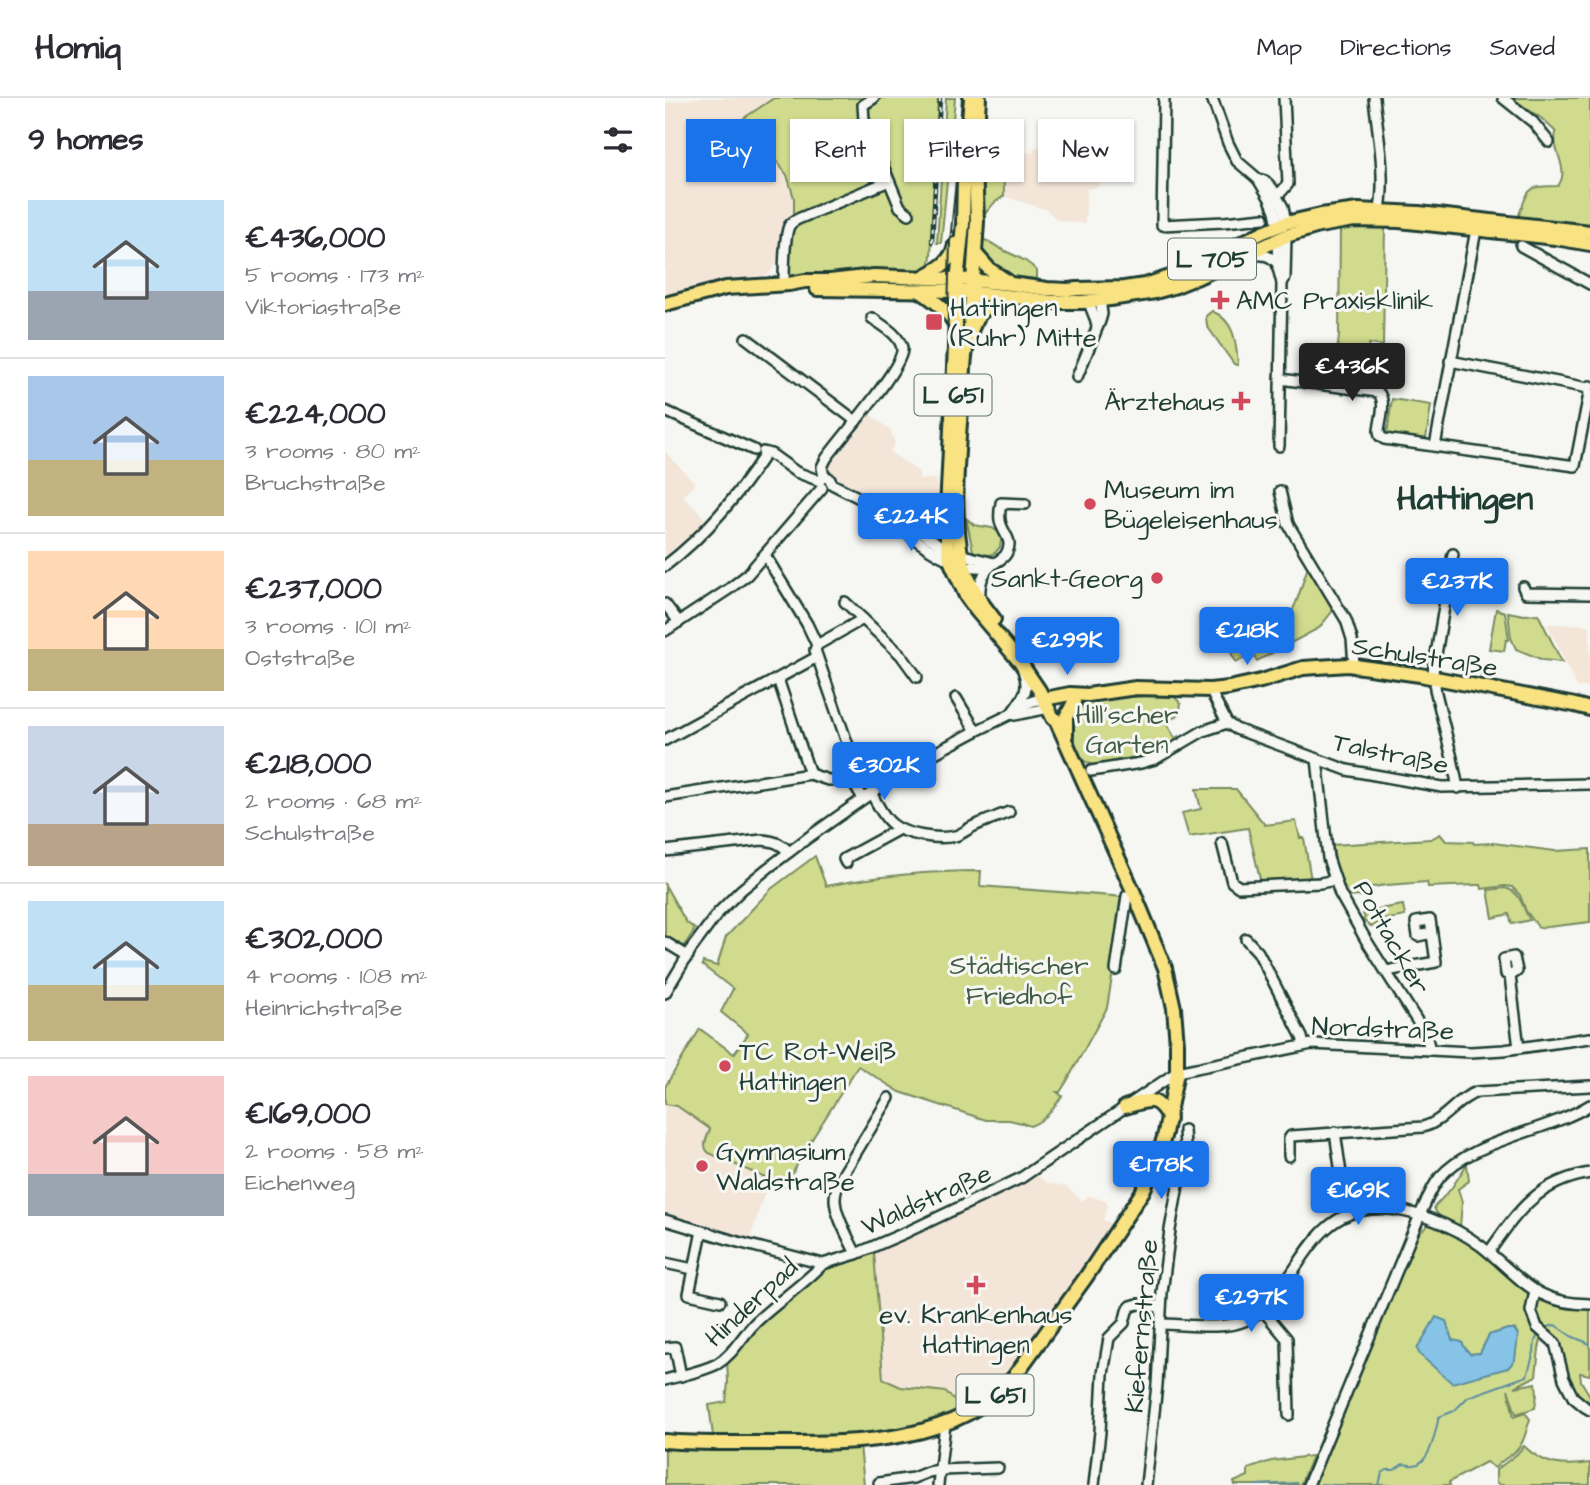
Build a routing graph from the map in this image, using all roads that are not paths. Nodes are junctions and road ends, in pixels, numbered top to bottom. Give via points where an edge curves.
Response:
1 (874, 98) edge
2 (970, 98) edge
3 (979, 98) edge
4 (1164, 98) edge
5 (1212, 98) edge
6 (1284, 98) edge
7 (1374, 98) edge
8 (1503, 98) edge
9 (864, 119) edge
10 (1549, 142) dead end
11 (887, 182) edge
12 (889, 182) edge
13 (1273, 196) junction
14 (1380, 210) junction
15 (909, 215) dead end
16 (1265, 218) dead end
17 (1363, 220) junction
18 (963, 224) junction
19 (1477, 224) junction
20 (1282, 231) junction
21 (1590, 232) edge
22 (1590, 244) edge
23 (1521, 246) dead end
24 (975, 253) junction
25 (1244, 255) junction
26 (1278, 264) junction
27 (923, 277) junction
28 (1282, 283) junction
29 (1590, 284) edge
30 (787, 285) junction
31 (957, 285) junction
32 (973, 286) junction
33 (1013, 290) junction
34 (920, 291) junction
35 (1094, 300) junction
36 (665, 304) edge
37 (872, 318) dead end
38 (1089, 323) dead end
39 (956, 327) junction
40 (1098, 328) junction
41 (970, 333) junction
42 (746, 338) dead end
43 (1450, 361) junction
44 (1077, 377) dead end
45 (1280, 379) junction
46 (1589, 387) edge
47 (665, 411) edge
48 (856, 421) junction
49 (1279, 446) dead end
50 (1435, 446) junction
51 (759, 451) junction
52 (824, 482) junction
53 (1280, 491) dead end
54 (1025, 504) dead end
55 (947, 510) junction
56 (897, 519) junction
57 (918, 530) junction
58 (1453, 554) dead end
59 (764, 556) junction
60 (956, 558) junction
61 (992, 565) junction
62 (665, 566) edge
63 (1525, 590) dead end
64 (1590, 594) edge
65 (845, 602) dead end
66 (981, 603) junction
67 (665, 604) edge
68 (863, 619) junction
69 (679, 622) junction
70 (665, 631) edge
71 (817, 645) junction
72 (817, 657) junction
73 (1020, 662) junction
74 (1354, 665) junction
75 (918, 677) dead end
76 (1434, 678) junction
77 (778, 679) junction
78 (1210, 690) junction
79 (1088, 695) junction
80 (956, 698) dead end
81 (1074, 702) junction
82 (1051, 707) junction
83 (1590, 709) edge
84 (1013, 711) junction
85 (1227, 723) junction
86 (975, 731) junction
87 (665, 740) edge
88 (1066, 743) junction
89 (1317, 759) junction
90 (1091, 771) dead end
91 (810, 774) junction
92 (851, 779) junction
93 (1590, 784) edge
94 (1460, 788) junction
95 (867, 796) junction
96 (665, 797) edge
97 (1009, 812) dead end
98 (899, 829) junction
99 (1222, 843) dead end
100 (665, 851) edge
101 (789, 852) junction
102 (846, 863) dead end
103 (1335, 880) junction
104 (1134, 893) junction
105 (1432, 933) dead end
106 (1246, 939) dead end
107 (665, 942) edge
108 (688, 956) junction
109 (1117, 970) dead end
110 (1386, 971) junction
111 (1510, 976) dead end
112 (665, 993) edge
113 (1590, 1038) edge
114 (1304, 1045) junction
115 (1519, 1048) junction
116 (1430, 1050) junction
117 (1177, 1072) junction
118 (1590, 1086) edge
119 (889, 1098) dead end
120 (1590, 1105) edge
121 (1125, 1107) junction
122 (1169, 1119) junction
123 (1184, 1130) dead end
124 (1335, 1132) junction
125 (1289, 1156) dead end
126 (1590, 1173) edge
127 (1347, 1215) junction
128 (1420, 1215) junction
129 (665, 1220) edge
130 (702, 1231) junction
131 (1489, 1252) junction
132 (856, 1254) junction
133 (665, 1263) edge
134 (823, 1264) junction
135 (693, 1269) junction
136 (1535, 1291) junction
137 (720, 1301) dead end
138 (1590, 1304) edge
139 (1160, 1307) junction
140 (1262, 1309) junction
141 (1160, 1324) junction
142 (665, 1348) edge
143 (681, 1376) junction
144 (665, 1380) edge
145 (1590, 1410) edge
146 (1289, 1415) dead end
147 (945, 1423) junction
148 (665, 1441) edge
149 (998, 1468) dead end
150 (940, 1470) junction
151 (879, 1483) dead end
152 (938, 1485) edge
153 (1094, 1485) edge
154 (1146, 1485) edge
155 (1308, 1485) edge

1 - 9 street via 863,105
2 - 18 main road, L 651
3 - 24 main road, L 651
4 - 16 street via 1162,225
5 - 13 street via 1237,161 1265,181
6 - 13 street via 1288,184
7 - 14 street via 1383,172
8 - 10 street
11 - 30 street via 792,223 788,228
12 - 15 street via 900,207
13 - 20 street
14 - 17 main road
14 - 19 main road, L 705
14 - 20 main road, L 705 via 1321,215
17 - 19 main road, L 705
17 - 20 main road, L 705
18 - 27 main road, L 651 via 950,259
18 - 31 main road, L 651
19 - 21 main road, L 705
19 - 22 main road, L 705
19 - 43 street
20 - 25 main road, L 705
20 - 26 street
20 - 28 street
20 - 35 main road, L 705 via 1263,232 1182,273
23 - 29 street
24 - 32 main road, L 651
24 - 33 main road
25 - 26 street via 1265,254
25 - 35 main road, L 705 via 1168,288
26 - 28 street
27 - 30 main road via 874,276
27 - 31 main road
28 - 45 street
30 - 34 main road
30 - 36 main road via 726,288
31 - 32 main road, L 705
31 - 34 main road
31 - 39 main road, L 651
32 - 33 main road, L 705
32 - 41 main road, L 651
33 - 35 main road, L 705 via 1091,288
33 - 41 main road, L 651 via 986,308
34 - 39 main road via 940,306
35 - 38 street
35 - 40 street
35 - 40 street via 1102,314
37 - 48 street via 896,336 902,355
39 - 55 main road, L 651
40 - 44 street
41 - 60 main road, L 651 via 964,365
42 - 48 street
43 - 46 street
43 - 50 street
45 - 49 street
45 - 50 street via 1378,392 1383,401 1380,436
46 - 50 street via 1575,466
47 - 51 street
48 - 52 street via 826,459
51 - 52 street
51 - 62 street via 733,500
52 - 56 street
52 - 59 street
53 - 74 street via 1288,524 1346,621
54 - 61 street via 1001,503 999,519 1009,547
55 - 57 street via 934,528
55 - 60 main road, L 651
56 - 57 street
56 - 60 street via 934,552
57 - 60 street
58 - 76 street
59 - 69 street via 738,583
59 - 71 street
60 - 61 street via 975,568
60 - 66 main road, L 651
60 - 73 main road, L 651 via 966,596
61 - 66 street via 981,580
63 - 64 street
65 - 68 street
66 - 82 main road, L 651 via 1041,678
67 - 69 street
68 - 71 street
68 - 75 street
69 - 70 street
71 - 72 street
72 - 77 street
72 - 92 street via 850,749
73 - 82 main road, L 651
73 - 84 street via 1026,684
74 - 76 main road, Schulstraße
74 - 78 main road, Schulstraße via 1303,668 1244,686
76 - 83 main road, Schulstraße
76 - 94 street
77 - 87 street
77 - 91 street
78 - 79 main road, Schulstraße via 1151,688
78 - 85 street
79 - 81 main road, Schulstraße
79 - 82 main road, Schulstraße via 1070,694
80 - 86 street
81 - 82 main road, Schulstraße
81 - 88 main road via 1066,717
82 - 84 street via 1033,701
82 - 88 main road, L 651
84 - 86 street
85 - 89 street, Talstraße
85 - 90 street via 1203,731 1155,760
86 - 95 street
88 - 104 main road, L 651
89 - 94 street, Talstraße via 1345,769
89 - 103 street, Pottacker via 1328,858
91 - 92 street via 828,780
91 - 96 street
92 - 95 street
93 - 94 street, Talstraße
95 - 98 street
95 - 101 street
97 - 98 street via 955,836
98 - 102 street via 845,859
99 - 103 street via 1232,882 1239,887
100 - 101 street via 762,840
101 - 108 street via 717,913
103 - 110 street, Pottacker
104 - 109 street via 1126,897
104 - 117 main road, L 651 via 1170,986
105 - 110 street via 1436,962
106 - 114 street via 1258,952
107 - 108 street
108 - 112 street
110 - 116 street, Pottacker via 1426,1035
111 - 115 street
113 - 115 street, Nordstraße
114 - 116 street, Nordstraße
114 - 117 street, Nordstraße
115 - 116 street, Nordstraße
117 - 121 street, Waldstraße
117 - 122 main road, L 651
118 - 124 street via 1482,1091 1466,1097 1430,1125
119 - 132 street via 836,1189 838,1213
120 - 128 street via 1457,1163 1434,1185
121 - 122 main road via 1153,1101
121 - 132 street, Waldstraße via 1021,1178
122 - 147 main road, L 651 via 1143,1191 1032,1354 1001,1391
123 - 139 street, Kiefernstraße
124 - 125 street via 1291,1136
124 - 127 street
126 - 131 street via 1561,1180 1533,1197
127 - 128 street via 1379,1209
127 - 140 street via 1320,1234
128 - 131 street via 1456,1230
128 - 155 street
129 - 130 street
130 - 134 street
130 - 135 street
131 - 136 street
132 - 134 street, Waldstraße
133 - 135 street
134 - 143 street, Hinderpad via 758,1320 724,1359
135 - 137 street via 689,1294
136 - 138 street via 1562,1302
136 - 145 street via 1531,1311 1537,1327 1555,1343 1573,1397
139 - 141 street, Kiefernstraße
139 - 153 street via 1131,1306 1124,1323 1109,1338
140 - 141 street via 1231,1324
140 - 146 street via 1288,1341
141 - 154 street, Kiefernstraße
142 - 143 street via 675,1347
143 - 144 street, Hinderpad
147 - 148 main road, L 651 via 895,1437 857,1441
147 - 150 street
149 - 150 street
150 - 151 street
150 - 152 street

